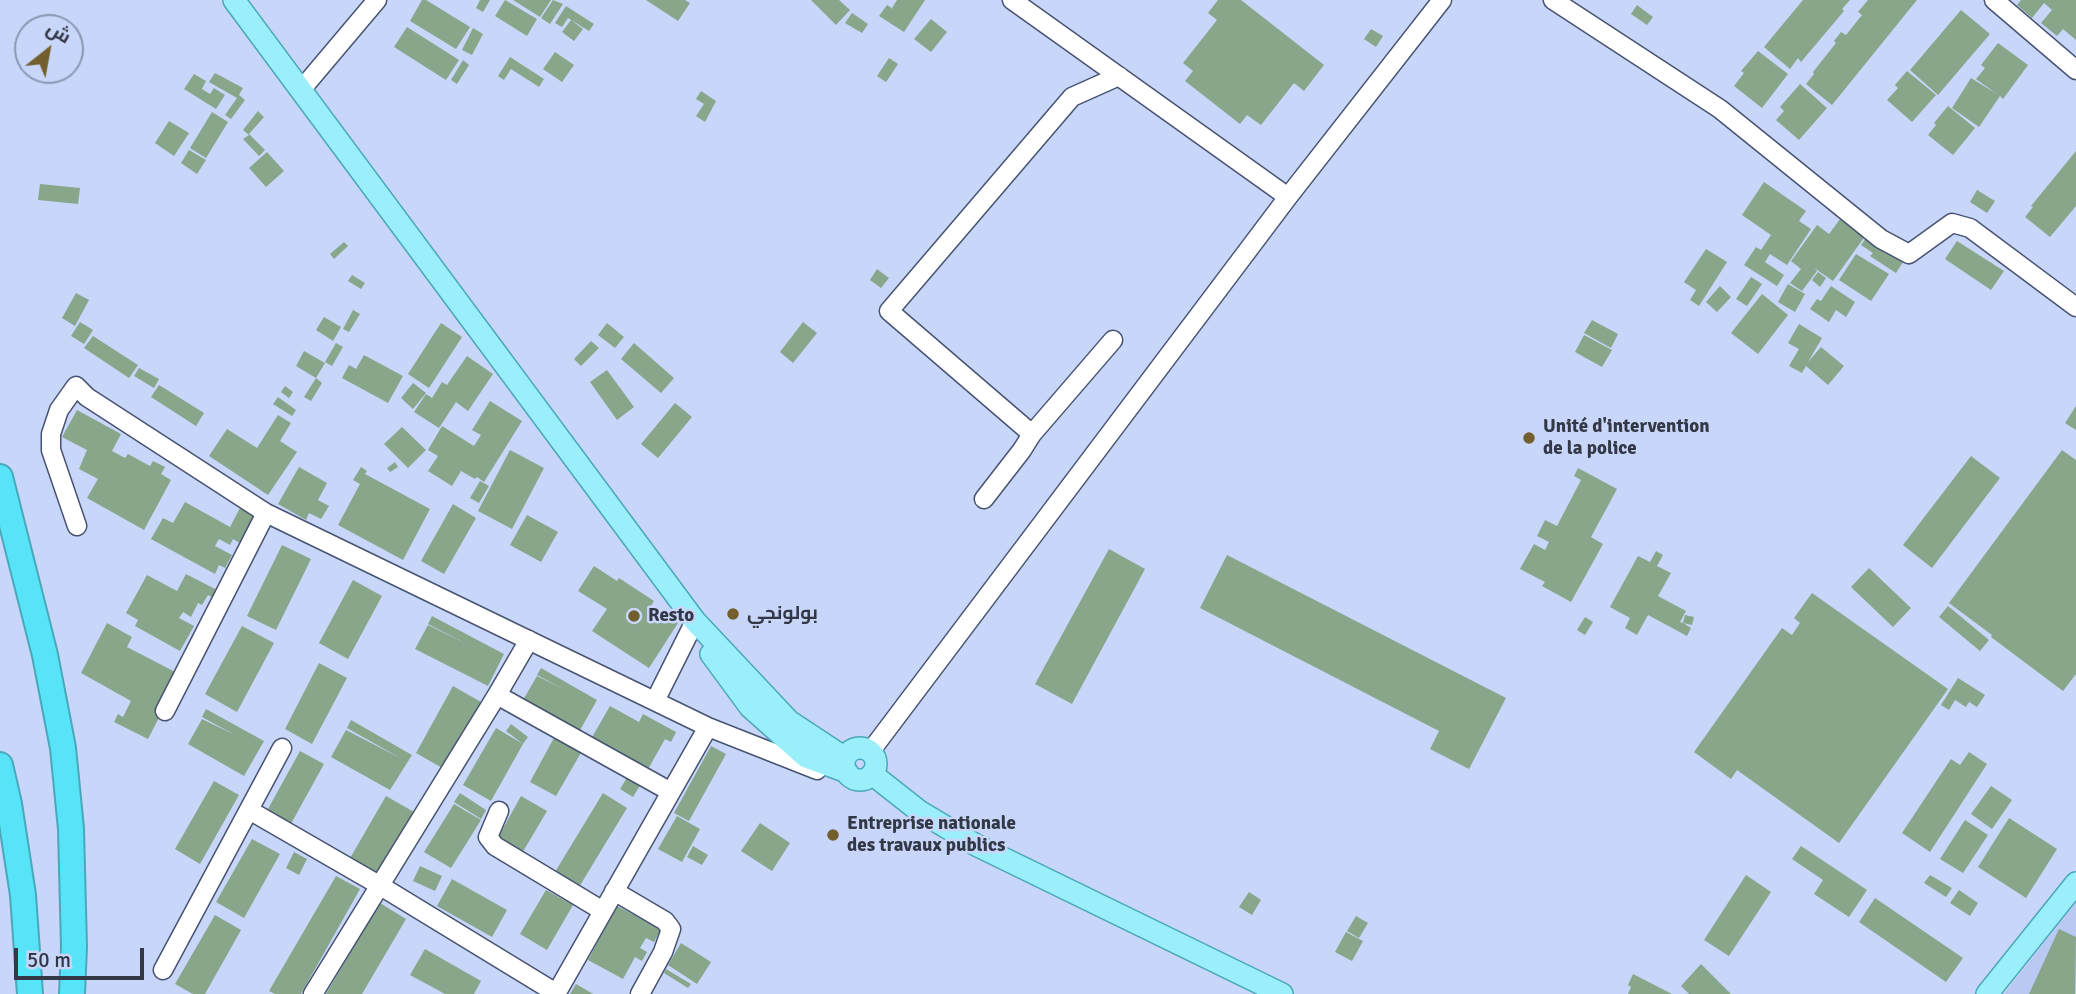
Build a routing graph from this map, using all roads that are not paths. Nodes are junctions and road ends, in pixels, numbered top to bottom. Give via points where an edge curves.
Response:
1 (376, 0) edge
2 (1012, 0) edge
3 (1442, 0) edge
4 (1553, 0) edge
5 (1994, 0) edge
6 (236, 1) edge
7 (2076, 70) edge
8 (1119, 76) junction
9 (301, 90) junction
10 (1288, 197) junction
11 (2076, 307) edge
12 (1113, 340) dead end
13 (1032, 434) junction
14 (0, 477) edge
15 (984, 499) dead end
16 (266, 513) junction
17 (77, 526) dead end
18 (695, 621) junction
19 (529, 640) junction
20 (498, 695) junction
21 (655, 701) junction
22 (164, 711) dead end
23 (708, 727) junction
24 (282, 748) dead end
25 (0, 765) edge
26 (858, 767) junction
27 (671, 792) junction
28 (249, 810) junction
29 (499, 811) dead end
30 (2076, 883) edge
31 (379, 885) junction
32 (614, 891) junction
33 (603, 911) junction
34 (163, 970) dead end
35 (556, 993) edge
36 (30, 994) edge
37 (72, 994) edge
38 (313, 994) edge
39 (640, 994) edge
40 (1282, 994) edge
41 (1987, 994) edge

1 - 9 street
2 - 8 street
3 - 10 street
4 - 11 street via 1720,108 1881,239 1909,254 1952,223 1970,228
5 - 7 street
6 - 9 main road
8 - 10 street
8 - 13 street via 1072,97 889,311
9 - 18 main road
10 - 26 street
12 - 13 street
13 - 15 street
14 - 37 highway via 45,655 63,748 71,829
16 - 17 street via 76,386 59,410 51,450
16 - 19 street
16 - 22 street
18 - 21 street
18 - 26 main road via 789,721
19 - 20 street
19 - 21 street
20 - 27 street
20 - 31 street
21 - 23 street
23 - 26 street via 813,769
23 - 27 street
24 - 28 street
25 - 36 highway via 23,895
26 - 40 main road via 976,845
27 - 32 street
28 - 31 street
28 - 34 street
29 - 33 street via 488,837 495,846
30 - 41 main road
31 - 35 street
31 - 38 street
32 - 33 street
32 - 39 street via 671,929
33 - 35 street

